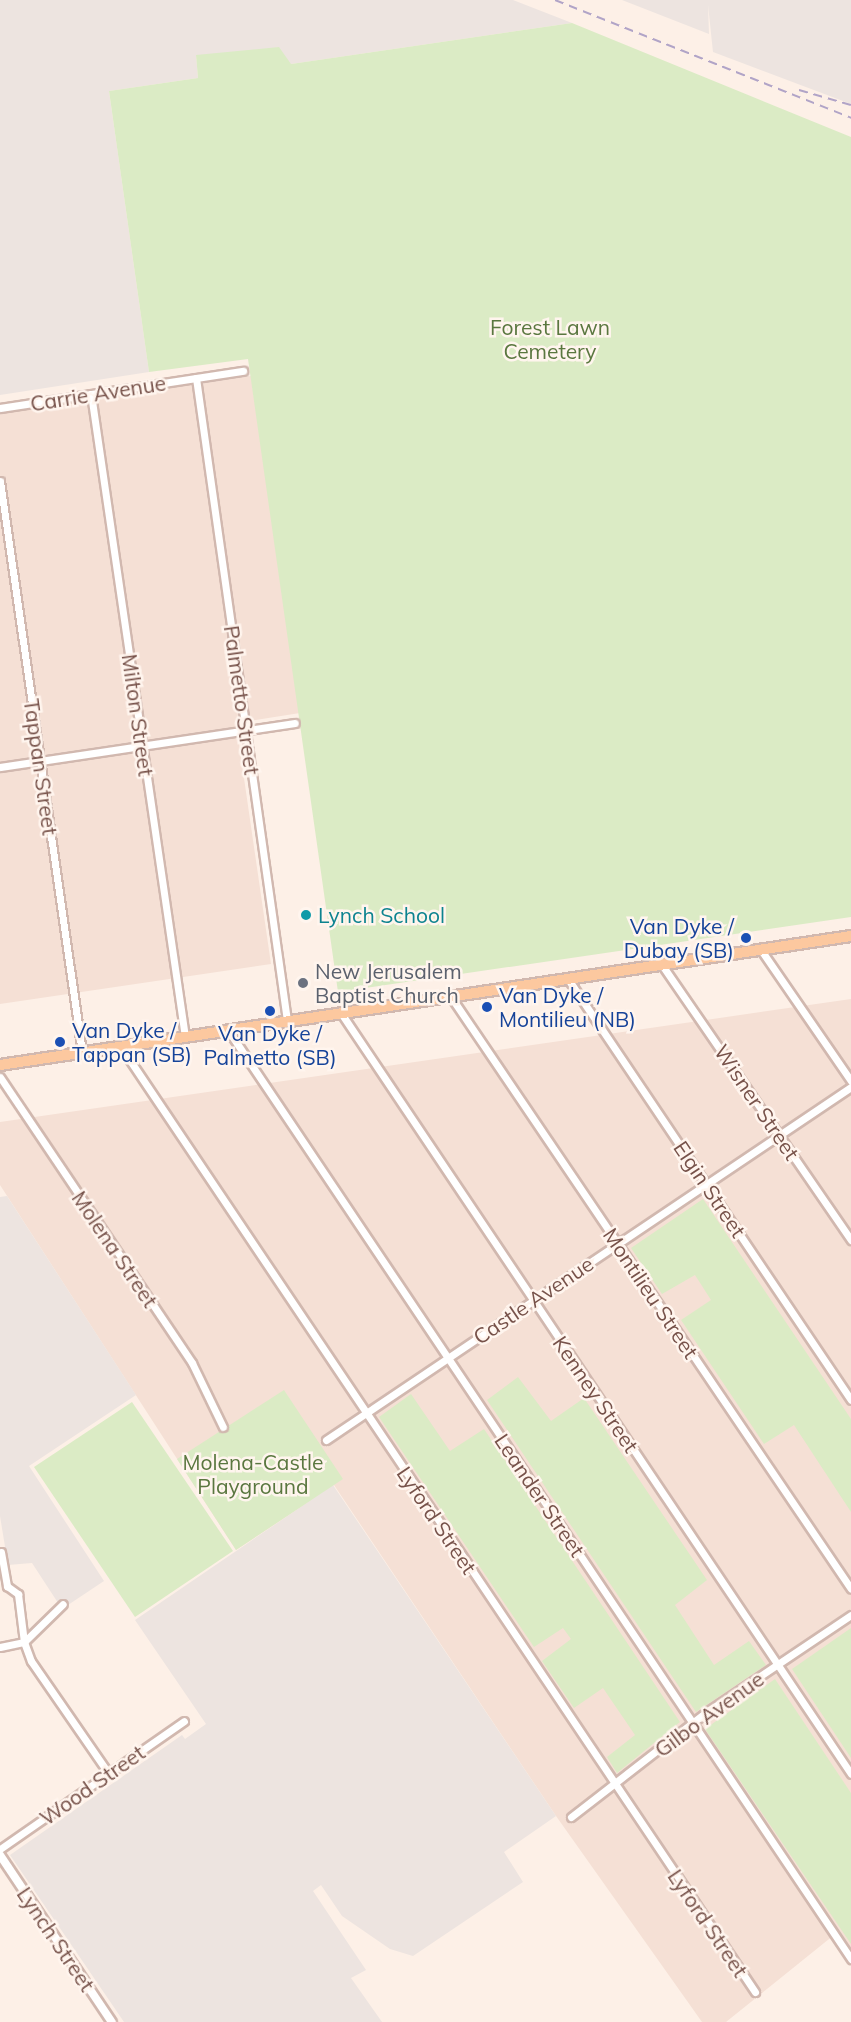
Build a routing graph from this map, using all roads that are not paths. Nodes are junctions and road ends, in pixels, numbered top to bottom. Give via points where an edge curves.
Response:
1 (243, 371) dead end
2 (196, 378) junction
3 (92, 394) junction
4 (0, 408) edge
5 (0, 481) edge
6 (295, 723) dead end
7 (246, 731) junction
8 (143, 747) junction
9 (40, 761) junction
10 (0, 767) edge
11 (851, 936) edge
12 (761, 950) junction
13 (662, 965) junction
14 (568, 979) junction
15 (451, 997) junction
16 (341, 1013) junction
17 (287, 1022) junction
18 (228, 1030) junction
19 (185, 1037) junction
20 (121, 1047) junction
21 (82, 1052) junction
22 (0, 1065) edge
23 (0, 1077) edge
24 (851, 1081) edge
25 (851, 1087) edge
26 (779, 1135) junction
27 (706, 1184) junction
28 (851, 1240) edge
29 (618, 1243) junction
30 (533, 1300) junction
31 (447, 1358) junction
32 (851, 1400) edge
33 (365, 1413) junction
34 (223, 1427) dead end
35 (326, 1440) dead end
36 (1, 1552) edge
37 (851, 1589) edge
38 (63, 1604) dead end
39 (851, 1615) edge
40 (24, 1642) junction
41 (0, 1647) edge
42 (778, 1665) junction
43 (184, 1721) dead end
44 (693, 1723) junction
45 (109, 1774) junction
46 (851, 1774) edge
47 (614, 1784) junction
48 (571, 1817) dead end
49 (0, 1849) edge
50 (0, 1855) edge
51 (851, 1959) edge
52 (754, 1992) dead end
53 (112, 2022) edge

1 - 2 street, Carrie Avenue
2 - 3 street, Carrie Avenue
2 - 7 street, Palmetto Street
3 - 4 street, Carrie Avenue
3 - 8 street, Milton Street
5 - 9 street, Tappan Street
6 - 7 street
7 - 8 street
7 - 17 street, Palmetto Street
8 - 9 street
8 - 19 street, Milton Street
9 - 10 street
9 - 21 street, Tappan Street
11 - 12 main road
12 - 13 main road
12 - 24 street
13 - 14 main road
13 - 26 street, Wisner Street
14 - 15 main road
14 - 27 street, Elgin Street
15 - 16 main road
15 - 29 street, Montilieu Street
16 - 17 main road
16 - 30 street, Kenney Street
17 - 18 main road
18 - 19 main road
18 - 31 street, Leander Street
19 - 20 main road
20 - 21 main road
20 - 33 street, Lyford Street
21 - 22 main road
23 - 34 street, Molena Street via 192,1364
25 - 26 street, Castle Avenue
26 - 27 street, Castle Avenue
26 - 28 street, Wisner Street
27 - 29 street, Castle Avenue
27 - 32 street, Elgin Street
29 - 30 street, Castle Avenue
29 - 37 street, Montilieu Street
30 - 31 street, Castle Avenue
30 - 42 street, Kenney Street
31 - 33 street, Castle Avenue
31 - 44 street, Leander Street
33 - 35 street, Castle Avenue
33 - 47 street, Lyford Street
36 - 40 street via 7,1586 18,1594
38 - 40 street
39 - 42 street, Gilbo Avenue
40 - 41 street
40 - 45 street via 31,1661
42 - 44 street, Gilbo Avenue
42 - 46 street, Kenney Street
43 - 45 street, Wood Street
44 - 47 street, Gilbo Avenue
44 - 51 street, Leander Street
45 - 49 street, Wood Street
47 - 48 street, Gilbo Avenue
47 - 52 street, Lyford Street
50 - 53 street, Lynch Street

